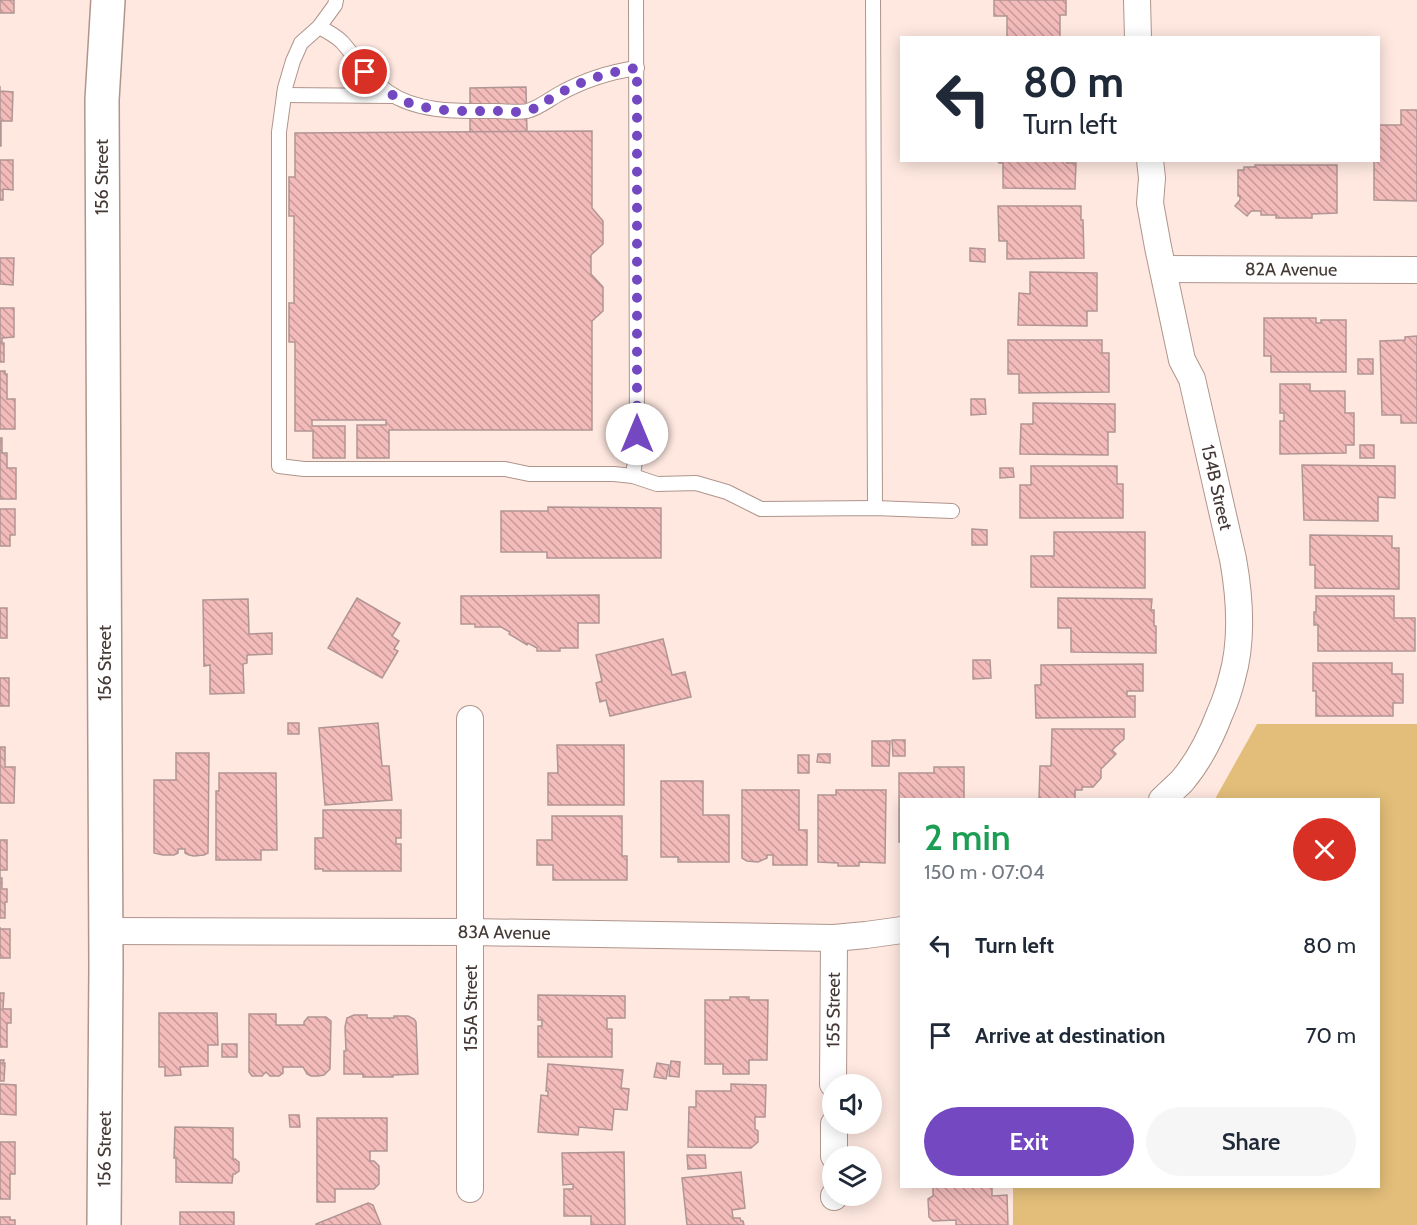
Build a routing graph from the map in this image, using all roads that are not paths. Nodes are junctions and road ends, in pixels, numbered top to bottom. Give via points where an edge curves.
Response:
1 (88, 0) edge
2 (108, 0) edge
3 (336, 0) edge
4 (636, 0) edge
5 (873, 0) edge
6 (1137, 0) edge
7 (319, 27) junction
8 (1138, 36) edge
9 (637, 68) junction
10 (284, 95) junction
11 (394, 96) junction
12 (102, 100) junction
13 (1150, 162) edge
14 (1163, 269) junction
15 (1417, 270) edge
16 (633, 476) junction
17 (875, 508) junction
18 (952, 511) dead end
19 (470, 719) dead end
20 (1164, 798) edge
21 (900, 930) edge
22 (106, 932) junction
23 (471, 932) junction
24 (834, 938) junction
25 (834, 1074) edge
26 (470, 1190) dead end
27 (104, 1225) edge

1 - 12 street, 156 Street
2 - 12 street, 156 Street
3 - 7 lane
4 - 9 lane
5 - 17 lane
6 - 8 street
7 - 10 lane via 301,43
7 - 11 lane via 340,40 365,72
9 - 11 lane via 612,71 581,83 525,112 436,109
9 - 16 lane via 637,445
10 - 11 lane
10 - 16 lane via 279,132 279,466 505,469 529,474
12 - 22 street, 156 Street
13 - 14 street, 154B Street via 1150,203
14 - 15 street, 82A Avenue
14 - 20 street, 154B Street via 1233,560 1239,615 1233,676 1212,733 1195,764
16 - 17 lane via 657,484 696,483 727,492 761,509
17 - 18 lane
19 - 23 street, 155A Street
21 - 24 street, 83A Avenue
22 - 23 street, 83A Avenue
22 - 27 street, 156 Street
23 - 24 street, 83A Avenue
23 - 26 street, 155A Street
24 - 25 street, 155 Street

